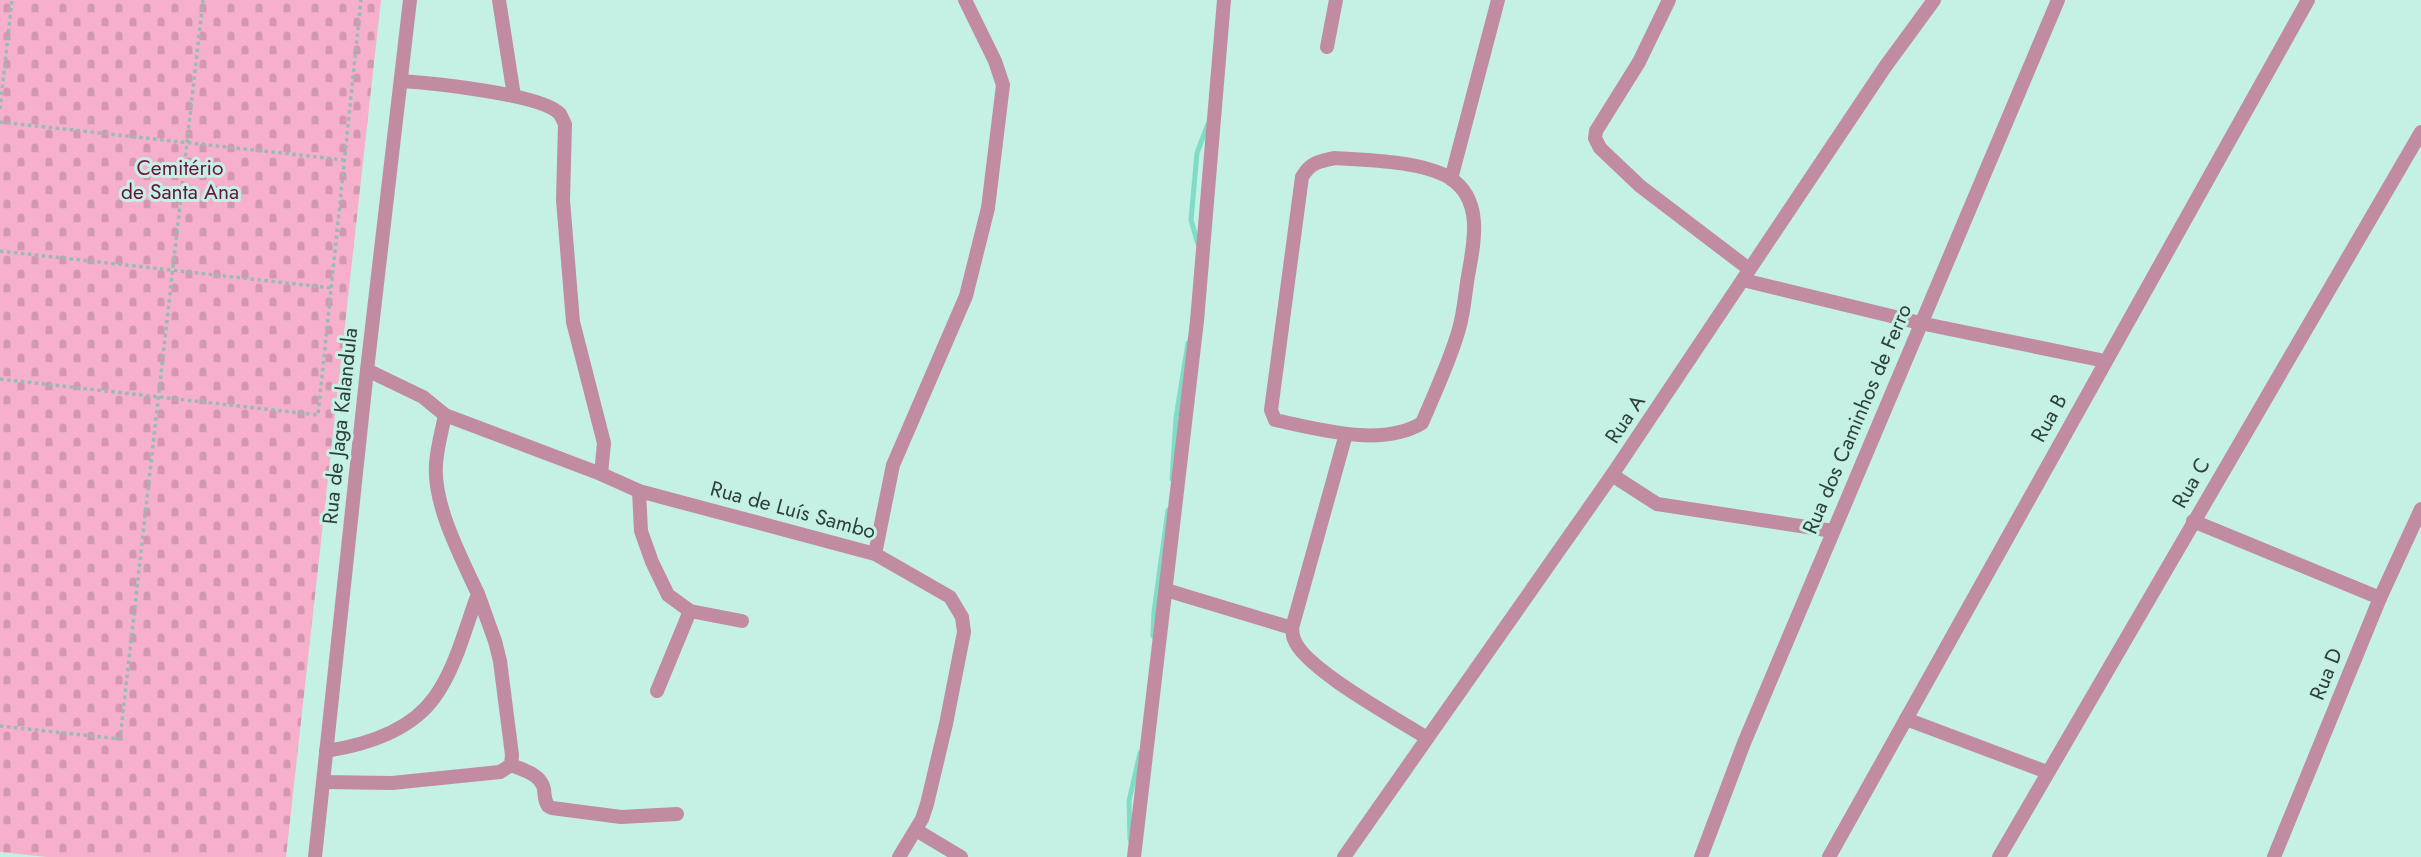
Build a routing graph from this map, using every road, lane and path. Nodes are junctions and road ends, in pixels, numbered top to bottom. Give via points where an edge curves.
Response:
1 (12, 0) edge
2 (203, 0) edge
3 (361, 0) edge
4 (410, 0) edge
5 (499, 0) edge
6 (965, 0) edge
7 (1224, 0) edge
8 (1336, 0) edge
9 (1497, 0) edge
10 (1669, 0) edge
11 (1934, 0) edge
12 (2058, 0) edge
13 (2308, 0) edge
14 (1327, 47) dead end
15 (401, 80) junction
16 (514, 96) junction
17 (0, 109) edge
18 (0, 122) edge
19 (2421, 132) edge
20 (187, 143) junction
21 (345, 160) junction
22 (1451, 179) junction
23 (0, 251) edge
24 (173, 271) junction
25 (1746, 275) junction
26 (332, 288) junction
27 (1920, 323) junction
28 (2105, 360) junction
29 (367, 370) junction
30 (0, 379) edge
31 (159, 397) junction
32 (445, 415) junction
33 (1346, 434) junction
34 (601, 474) junction
35 (1612, 475) junction
36 (639, 491) junction
37 (2421, 509) edge
38 (2193, 521) junction
39 (1833, 531) junction
40 (875, 554) junction
41 (1166, 590) junction
42 (478, 594) junction
43 (2380, 598) junction
44 (690, 611) junction
45 (742, 621) dead end
46 (1292, 628) junction
47 (657, 691) dead end
48 (1906, 719) junction
49 (0, 726) edge
50 (1427, 738) junction
51 (326, 751) junction
52 (511, 765) junction
53 (2048, 772) junction
54 (323, 782) junction
55 (677, 814) dead end
56 (916, 830) junction
57 (315, 857) edge
58 (899, 857) edge
59 (961, 857) edge
60 (1134, 857) edge
61 (1344, 857) edge
62 (1701, 857) edge
63 (1829, 857) edge
64 (1998, 857) edge
65 (2274, 857) edge

1 - 17 path
2 - 20 path
3 - 21 path
4 - 15 street, Rua de Jaga Kalandula
5 - 16 street
6 - 40 street via 1003,85 988,208 966,296 893,465
7 - 41 street via 1197,321
8 - 14 street
9 - 22 street
10 - 25 street via 1595,138 1640,186
11 - 25 street, Rua A
12 - 27 street, Rua dos Caminhos de Ferro
13 - 28 street, Rua B
15 - 16 street
15 - 29 street, Rua de Jaga Kalandula
16 - 34 street via 552,108 565,124 563,200 573,322 604,443
18 - 20 path
19 - 38 street, Rua C
20 - 21 path
20 - 24 path
21 - 26 path
22 - 33 street via 1467,196 1475,234 1460,327 1449,359 1422,423 1392,434
22 - 33 street via 1418,167 1335,158 1308,167 1302,177 1271,410 1275,420
23 - 24 path
24 - 26 path
24 - 31 path
25 - 27 street
25 - 35 street, Rua A
26 - 31 path via 318,415
27 - 28 street
27 - 39 street, Rua dos Caminhos de Ferro
28 - 48 street, Rua B
29 - 32 street, Rua de Luís Sambo via 423,397
29 - 51 street, Rua de Jaga Kalandula
30 - 31 path
31 - 49 path via 120,739
32 - 34 street, Rua de Luís Sambo
32 - 42 street via 437,486 455,544
33 - 46 street
34 - 36 street, Rua de Luís Sambo
35 - 39 street via 1657,504
35 - 50 street, Rua A
36 - 40 street, Rua de Luís Sambo
36 - 44 street via 641,531 652,562 668,595
37 - 43 street, Rua D
38 - 43 street
38 - 53 street, Rua C
39 - 62 street, Rua dos Caminhos de Ferro
40 - 56 street, Rua de Luís Sambo via 950,597 962,617 964,632 946,724 927,804
41 - 46 street
41 - 60 street
42 - 51 street via 433,701 387,734 361,746
42 - 52 street via 500,661
43 - 65 street, Rua D
44 - 45 street
44 - 47 street
46 - 50 street via 1301,650 1332,680
48 - 53 street
48 - 63 street, Rua B
50 - 61 street, Rua A
51 - 54 street, Rua de Jaga Kalandula
52 - 54 street via 500,772 392,783
52 - 55 street via 542,781 545,801 552,808 621,817
53 - 64 street, Rua C
54 - 57 street, Rua de Jaga Kalandula
56 - 58 street, Rua de Luís Sambo
56 - 59 street

